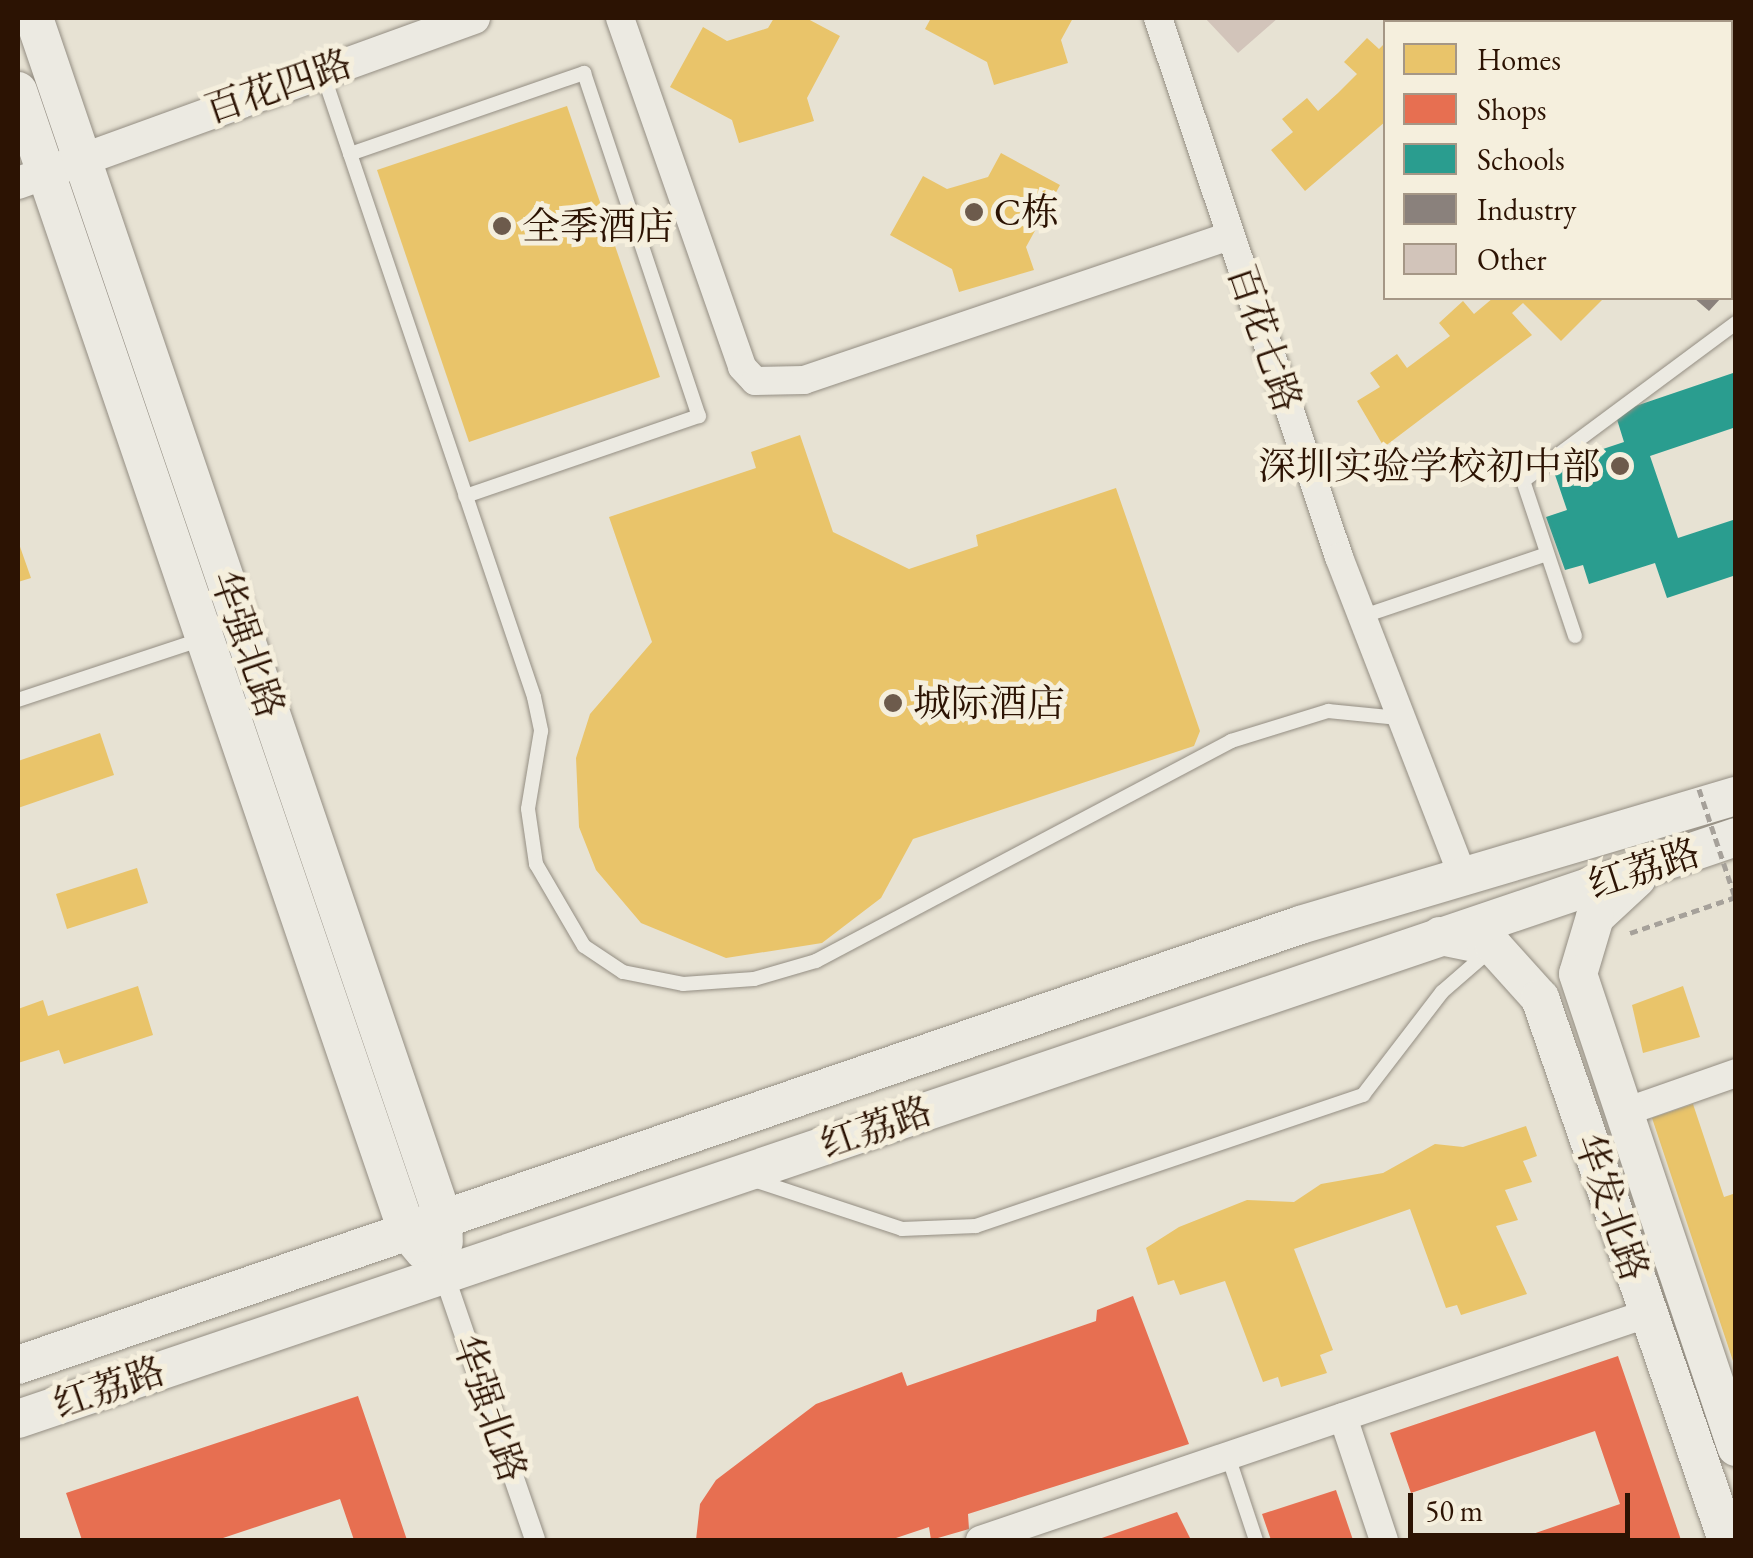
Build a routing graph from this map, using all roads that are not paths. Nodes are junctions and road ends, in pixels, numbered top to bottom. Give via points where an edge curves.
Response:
1 (34, 18) edge
2 (474, 18) edge
3 (620, 18) edge
4 (1158, 18) edge
5 (322, 70) junction
6 (18, 91) edge
7 (82, 153) junction
8 (350, 154) junction
9 (32, 178) edge
10 (1230, 236) junction
11 (1736, 323) edge
12 (465, 496) junction
13 (1547, 554) junction
14 (1361, 616) junction
15 (1575, 636) dead end
16 (206, 638) junction
17 (18, 700) edge
18 (1399, 718) junction
19 (1736, 796) edge
20 (1736, 837) edge
21 (1667, 861) junction
22 (1464, 880) junction
23 (1562, 895) junction
24 (1433, 937) junction
25 (1494, 947) junction
26 (1736, 1073) edge
27 (1622, 1113) junction
28 (736, 1174) junction
29 (444, 1218) junction
30 (407, 1231) junction
31 (444, 1275) junction
32 (1649, 1312) junction
33 (18, 1365) edge
34 (1343, 1417) junction
35 (18, 1419) edge
36 (1736, 1447) edge
37 (1228, 1456) junction
38 (536, 1540) edge
39 (980, 1540) edge
40 (1256, 1540) edge
41 (1384, 1540) edge
42 (1727, 1540) edge

1 - 7 main road, 华强北路
2 - 5 street, 百花四路
3 - 10 street via 742,367 755,380 804,380
4 - 10 street, 百花七路
5 - 7 street, 百花四路
5 - 8 lane
6 - 9 main road, 华强北路
7 - 9 street, 百花四路
7 - 29 main road, 华强北路
8 - 12 lane
8 - 12 lane via 584,73 699,416
9 - 16 main road, 华强北路
10 - 14 street, 百花七路
11 - 13 lane via 1523,481
12 - 18 lane via 541,731 528,809 536,864 584,946 623,972 683,984 754,979 816,961 1231,741 1328,711
13 - 14 lane
13 - 15 lane
14 - 18 street, 百花七路
16 - 17 lane
16 - 30 main road, 华强北路
18 - 22 street, 百花七路
19 - 22 main road, 红荔路
20 - 21 main road, 红荔路
21 - 23 main road, 红荔路
21 - 27 main road, 华发北路 via 1610,900 1579,954 1582,994
22 - 29 main road, 红荔路 via 1300,926
23 - 24 main road, 红荔路
23 - 25 lane
24 - 25 main road
24 - 28 main road, 红荔路
25 - 28 lane via 1442,992 1363,1096 976,1226 902,1228
25 - 32 main road, 华发北路 via 1544,1008
26 - 27 street
27 - 36 main road, 华发北路
28 - 31 main road, 红荔路
29 - 30 main road, 红荔路
29 - 31 main road, 华强北路
30 - 31 main road, 华强北路
30 - 33 main road, 红荔路
31 - 35 main road, 红荔路
31 - 38 street, 华强北路
32 - 34 street
32 - 42 main road, 华发北路
34 - 37 street
34 - 41 street
37 - 39 street
37 - 40 lane

